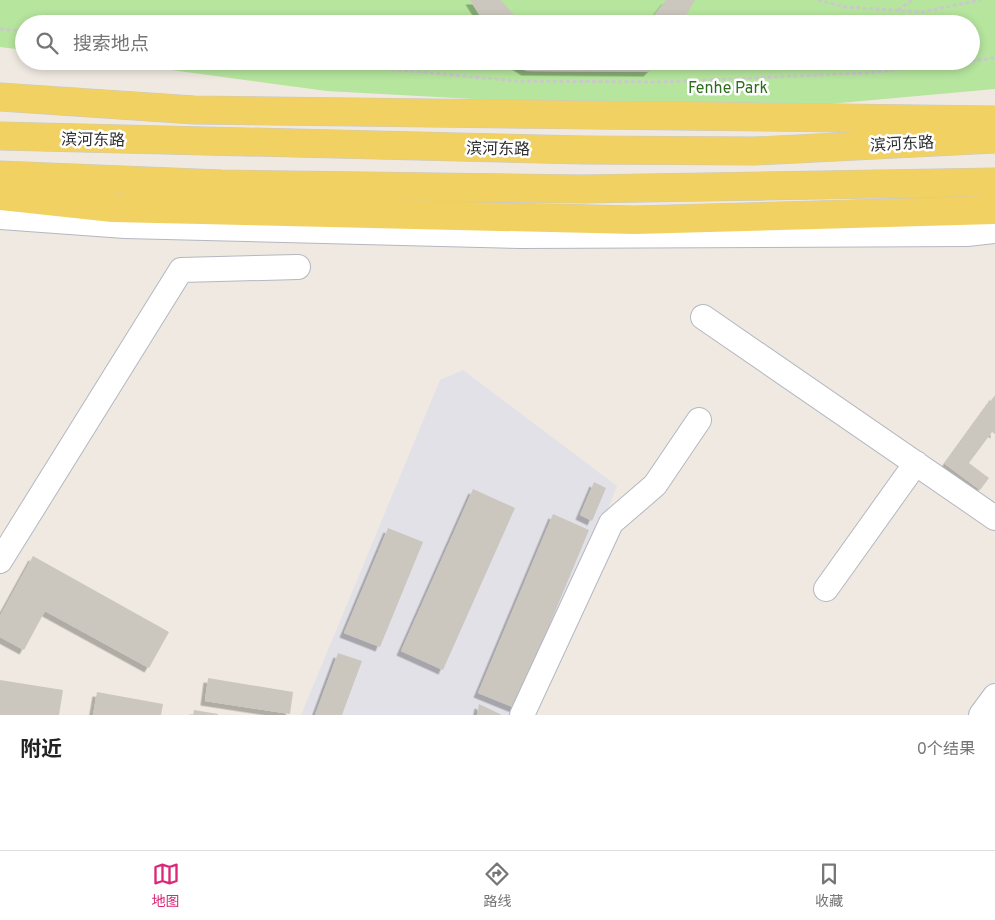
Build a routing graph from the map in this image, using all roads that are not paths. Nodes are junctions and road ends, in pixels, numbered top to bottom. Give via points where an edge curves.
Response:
1 (0, 97) edge
2 (995, 120) edge
3 (0, 136) edge
4 (995, 139) edge
5 (0, 175) edge
6 (995, 182) edge
7 (0, 196) edge
8 (995, 210) edge
9 (0, 217) edge
10 (995, 231) edge
11 (298, 267) dead end
12 (703, 317) dead end
13 (698, 420) dead end
14 (916, 463) junction
15 (995, 518) edge
16 (0, 561) edge
17 (826, 589) dead end
18 (995, 696) edge
19 (522, 715) edge
20 (982, 715) edge

1 - 2 main road via 194,110
3 - 4 main road, 滨河东路 via 756,151
5 - 6 main road via 221,184 584,189
7 - 8 main road via 113,208 635,220
9 - 10 street via 125,226 520,236 968,234
11 - 16 street via 181,270
12 - 14 street
13 - 19 street via 655,485 611,523
14 - 15 street
14 - 17 street
18 - 20 street

